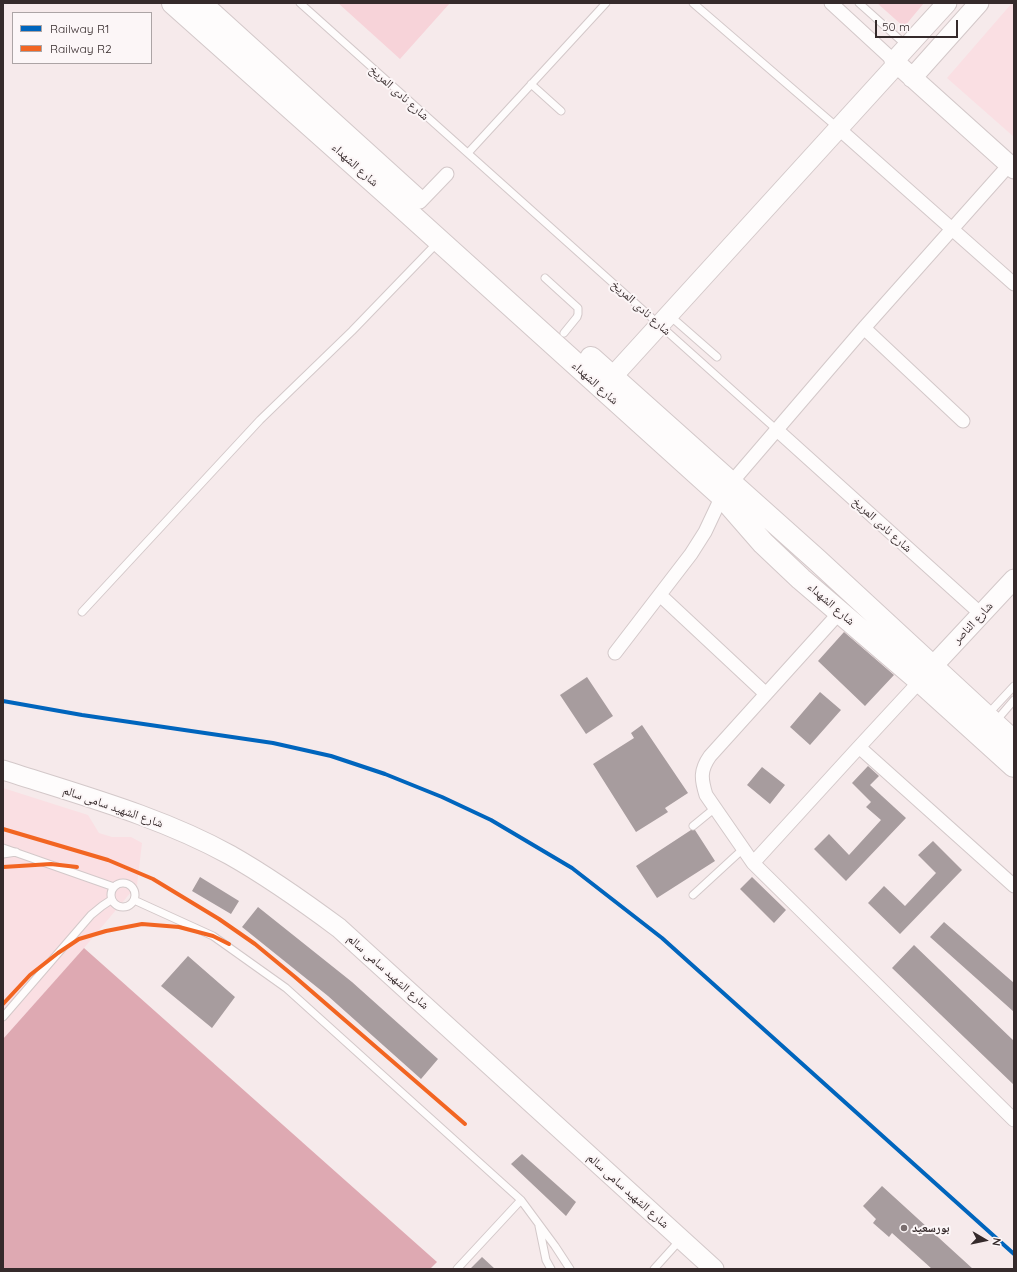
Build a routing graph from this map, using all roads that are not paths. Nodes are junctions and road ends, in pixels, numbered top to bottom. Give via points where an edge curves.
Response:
1 (173, 3) edge
2 (200, 3) edge
3 (300, 3) edge
4 (606, 3) edge
5 (693, 3) edge
6 (831, 3) edge
7 (859, 3) edge
8 (947, 3) edge
9 (979, 3) edge
10 (924, 28) junction
11 (943, 43) junction
12 (908, 46) junction
13 (896, 63) junction
14 (912, 78) junction
15 (531, 84) junction
16 (561, 111) dead end
17 (838, 128) junction
18 (468, 153) junction
19 (1012, 164) edge
20 (447, 174) dead end
21 (420, 202) junction
22 (952, 230) junction
23 (439, 241) junction
24 (545, 278) dead end
25 (1014, 284) edge
26 (664, 320) junction
27 (864, 328) junction
28 (564, 333) junction
29 (717, 357) dead end
30 (607, 383) junction
31 (964, 420) dead end
32 (776, 430) junction
33 (726, 490) junction
34 (780, 527) junction
35 (763, 543) junction
36 (817, 560) junction
37 (801, 579) junction
38 (1014, 579) edge
39 (660, 595) junction
40 (82, 612) dead end
41 (840, 612) junction
42 (981, 614) junction
43 (615, 653) dead end
44 (926, 674) junction
45 (1014, 686) edge
46 (766, 694) junction
47 (1014, 700) edge
48 (998, 732) edge
49 (859, 747) junction
50 (1014, 766) edge
51 (3, 770) edge
52 (715, 808) junction
53 (693, 826) dead end
54 (3, 848) edge
55 (743, 849) junction
56 (18, 852) junction
57 (3, 854) edge
58 (753, 863) junction
59 (1014, 886) edge
60 (114, 887) junction
61 (693, 895) dead end
62 (111, 900) junction
63 (134, 900) junction
64 (3, 1017) edge
65 (1014, 1120) edge
66 (521, 1200) junction
67 (538, 1222) junction
68 (681, 1239) junction
69 (457, 1269) edge
70 (550, 1269) edge
71 (570, 1269) edge
72 (654, 1269) edge
73 (714, 1269) edge

1 - 23 highway, شارع الشهداء
2 - 21 highway, شارع الشهداء
3 - 18 lane, شارع نادى المريخ
4 - 15 lane
5 - 17 lane
6 - 13 street
7 - 12 lane
8 - 10 street
9 - 11 street
10 - 11 street via 928,40 935,44
10 - 12 street
11 - 14 street
12 - 13 street
13 - 14 street
13 - 17 street
14 - 19 street
15 - 16 lane
15 - 18 lane
17 - 22 street
17 - 26 street
18 - 26 lane, شارع نادى المريخ
19 - 22 street
20 - 21 street
21 - 28 highway, شارع الشهداء
22 - 25 street
22 - 27 street
23 - 30 highway, شارع الشهداء
23 - 40 lane via 352,331 260,420
24 - 28 lane via 578,308 577,317
26 - 29 lane
26 - 30 street
26 - 32 lane, شارع نادى المريخ
27 - 31 street
27 - 32 street
28 - 30 highway, شارع الشهداء
30 - 33 highway, شارع الشهداء
32 - 33 street
32 - 42 street, شارع نادى المريخ
33 - 34 highway, شارع الشهداء
33 - 35 highway, شارع الشهداء
33 - 39 street via 700,541
34 - 35 highway via 774,537
34 - 36 highway, شارع الشهداء
35 - 37 highway, شارع الشهداء
36 - 37 highway via 806,567
36 - 44 highway, شارع الشهداء
37 - 41 highway, شارع الشهداء
38 - 42 street, شارع الناصر
39 - 43 street
39 - 46 street
41 - 44 highway, شارع الشهداء
41 - 46 street
42 - 44 street, شارع الناصر
44 - 48 highway, شارع الشهداء
44 - 48 highway, شارع الشهداء
44 - 49 street
45 - 48 lane
46 - 52 street via 704,764 703,785
47 - 48 lane
48 - 50 highway, شارع الشهداء
49 - 58 street
49 - 59 street
51 - 68 street, شارع الشهيد سامى سالم via 106,803 170,827 230,855 286,889 339,928
52 - 53 lane
52 - 55 street
54 - 56 lane
55 - 58 street
55 - 61 lane
56 - 57 lane
56 - 60 lane
58 - 65 street
60 - 62 lane via 110,895
60 - 63 lane via 122,883 131,887 134,891
62 - 63 lane via 122,908
62 - 64 lane via 91,915
63 - 66 lane via 213,936 286,988
66 - 67 lane
66 - 69 lane
67 - 70 lane
67 - 71 lane
68 - 72 lane
68 - 73 street, شارع الشهيد سامى سالم

